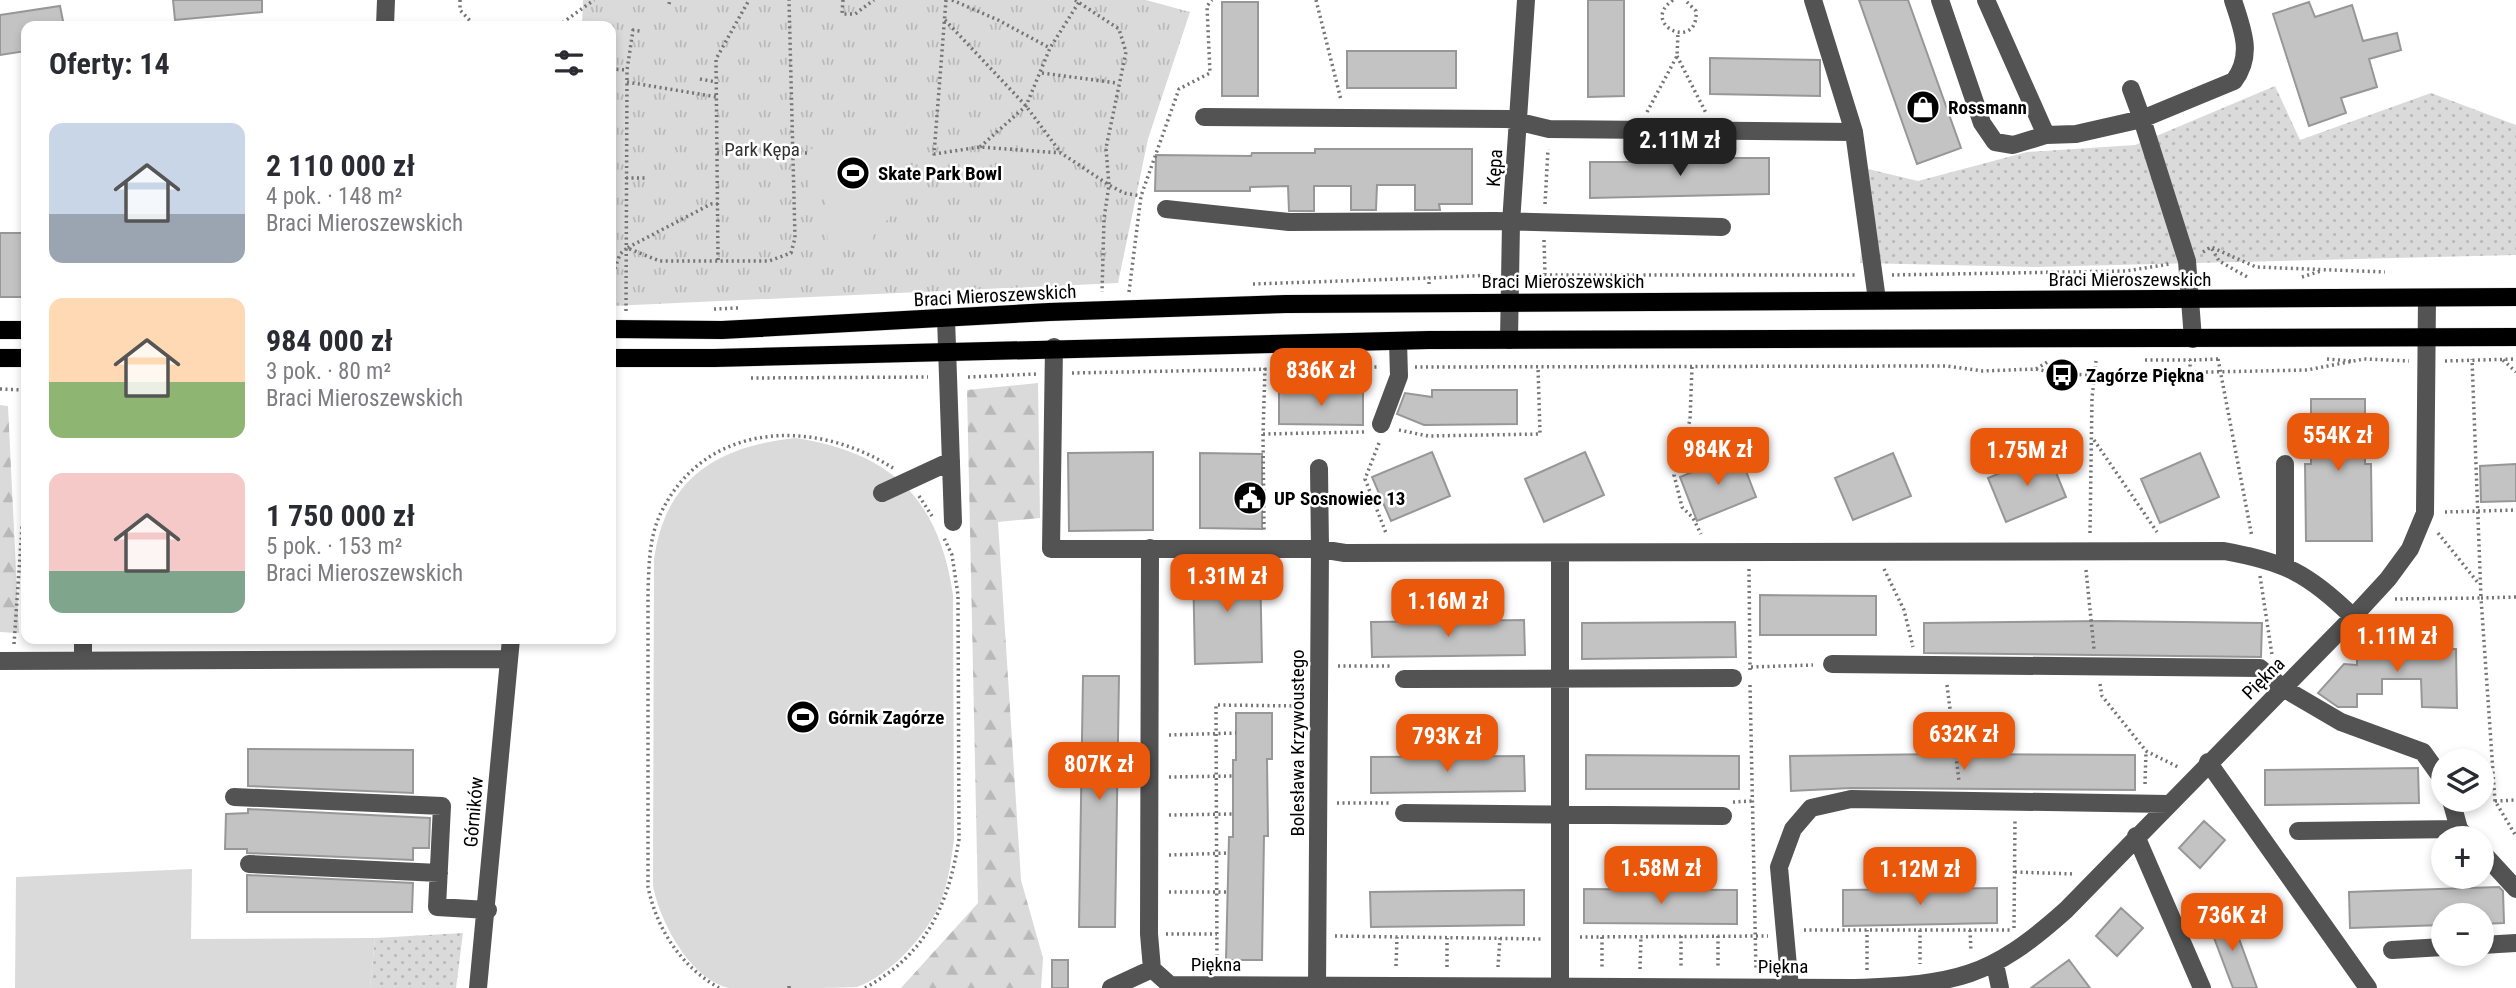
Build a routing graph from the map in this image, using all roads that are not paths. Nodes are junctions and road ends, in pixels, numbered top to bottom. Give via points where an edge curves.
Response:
1 (386, 0) edge
2 (1526, 0) edge
3 (1813, 0) edge
4 (1940, 0) edge
5 (1986, 0) edge
6 (2233, 0) edge
7 (385, 21) edge
8 (2131, 89) dead end
9 (1204, 117) dead end
10 (2142, 119) junction
11 (1519, 124) junction
12 (1854, 132) junction
13 (2046, 135) junction
14 (1166, 209) dead end
15 (1511, 223) junction
16 (1722, 227) dead end
17 (2516, 297) edge
18 (2427, 298) junction
19 (2192, 299) junction
20 (1877, 300) junction
21 (1510, 303) junction
22 (946, 318) junction
23 (0, 330) edge
24 (21, 330) edge
25 (616, 330) edge
26 (2428, 337) junction
27 (2516, 337) edge
28 (2193, 339) junction
29 (1509, 340) junction
30 (1398, 341) junction
31 (1054, 348) junction
32 (948, 351) junction
33 (21, 358) edge
34 (616, 358) edge
35 (0, 359) edge
36 (1385, 431) road end
37 (951, 461) junction
38 (2285, 464) dead end
39 (1319, 468) dead end
40 (882, 493) dead end
41 (944, 526) road end
42 (1150, 548) junction
43 (1320, 549) junction
44 (1560, 554) junction
45 (2285, 566) junction
46 (2353, 617) junction
47 (83, 644) edge
48 (510, 644) edge
49 (509, 659) junction
50 (83, 660) junction
51 (7, 661) edge
52 (1832, 664) road end
53 (1562, 677) junction
54 (1733, 678) dead end
55 (1404, 679) dead end
56 (2283, 688) junction
57 (2208, 762) junction
58 (2431, 763) edge
59 (234, 797) dead end
60 (2168, 804) junction
61 (1404, 813) dead end
62 (1559, 814) junction
63 (1723, 816) dead end
64 (2298, 831) dead end
65 (2431, 833) edge
66 (2136, 836) junction
67 (248, 864) dead end
68 (2494, 865) edge
69 (439, 873) junction
70 (2516, 889) edge
71 (488, 910) junction
72 (2516, 943) edge
73 (2494, 944) edge
74 (2431, 948) edge
75 (2392, 950) dead end
76 (1995, 964) junction
77 (1152, 969) junction
78 (1170, 987) edge
79 (1317, 987) edge
80 (478, 988) edge
81 (1111, 988) edge
82 (1560, 988) edge
83 (1790, 988) edge
84 (2000, 988) edge
85 (2202, 988) edge
86 (2368, 988) edge

1 - 7 street
2 - 11 street, Kępa
3 - 12 street
4 - 13 street via 1982,123 1995,142 2013,145
5 - 13 street
6 - 10 street via 2247,45 2243,69 2234,81
8 - 10 street
9 - 11 street via 1508,118
10 - 13 street via 2076,134
10 - 19 street via 2187,261
11 - 12 street via 1549,129
11 - 15 street, Kępa
12 - 20 street
14 - 15 street via 1289,222
15 - 16 street
15 - 21 street, Kępa
17 - 18 main road, Braci Mieroszewskich
18 - 19 main road, Braci Mieroszewskich
18 - 26 street, Piękna
19 - 20 main road, Braci Mieroszewskich
19 - 28 street
20 - 21 main road, Braci Mieroszewskich
21 - 22 main road, Braci Mieroszewskich via 1272,305
21 - 29 street, Kępa
22 - 25 main road, Braci Mieroszewskich via 722,330
22 - 32 street
23 - 24 main road
26 - 27 main road
26 - 28 main road
26 - 46 street, Piękna via 2423,517 2410,549
28 - 29 main road
29 - 30 main road
30 - 31 main road
30 - 36 street via 1399,376
31 - 32 main road
31 - 42 street via 1051,549
32 - 34 main road
32 - 37 street
33 - 35 main road
37 - 40 street
37 - 41 street
38 - 45 street
39 - 43 street, Bolesława Krzywoustego
42 - 43 street
42 - 77 street
43 - 44 street
43 - 79 street, Bolesława Krzywoustego
44 - 45 street via 2224,551
44 - 53 street
45 - 46 street via 2324,589
46 - 56 street, Piękna
47 - 50 street
48 - 49 street, Górników
49 - 50 street
49 - 71 street, Górników via 491,826
50 - 51 street
52 - 56 street via 2260,668
53 - 54 street
53 - 55 street
53 - 62 street
56 - 57 street, Piękna
56 - 58 street via 2342,722 2423,752
57 - 60 street, Piękna
57 - 86 street
59 - 69 street via 442,806
60 - 66 street, Piękna
60 - 83 street via 1851,799 1811,808 1793,829 1779,867
61 - 62 street
62 - 63 street
62 - 82 street
64 - 65 street
66 - 76 street, Piękna via 2066,910 2029,943
66 - 85 street
67 - 69 street
68 - 70 street
69 - 71 street via 437,907
71 - 80 street, Górników
72 - 73 street
74 - 75 street
76 - 83 street, Piękna via 1958,980 1917,986
76 - 84 street
77 - 78 street, Piękna
77 - 81 street
78 - 79 street, Piękna
79 - 82 street, Piękna
82 - 83 street, Piękna

